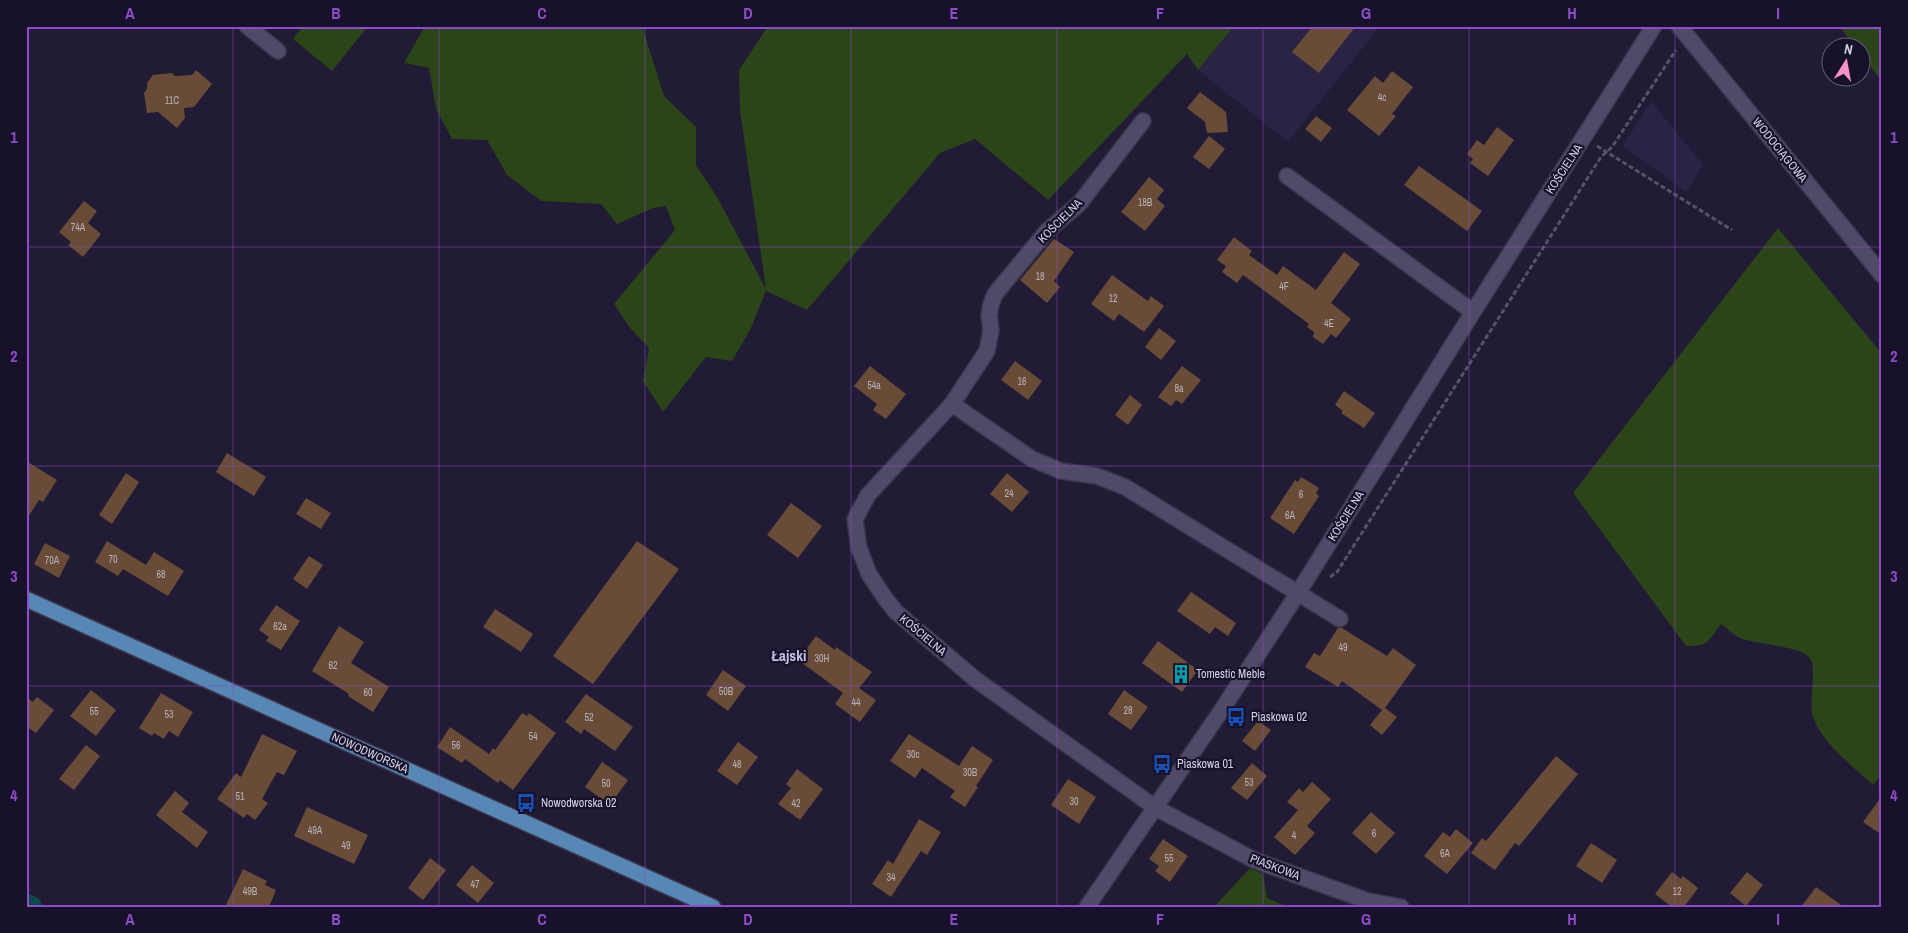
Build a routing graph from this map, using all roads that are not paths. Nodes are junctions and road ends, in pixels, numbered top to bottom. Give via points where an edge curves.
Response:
1 (248, 26) edge
2 (1654, 26) edge
3 (1682, 31) edge
4 (278, 51) dead end
5 (1143, 121) dead end
6 (1287, 176) dead end
7 (1882, 275) edge
8 (1473, 312) junction
9 (952, 404) junction
10 (1298, 593) junction
11 (26, 599) edge
12 (1340, 619) dead end
13 (1156, 808) junction
14 (713, 907) edge
15 (1087, 907) edge
16 (1401, 907) edge

1 - 4 street
2 - 8 street, KOŚCIELNA
3 - 7 street, WODOCIĄGOWA
5 - 9 street, KOŚCIELNA via 1079,204 1047,231 995,294 990,304 991,330 987,351
6 - 8 street
8 - 10 street, KOŚCIELNA
9 - 10 street via 1032,459 1060,471 1097,476 1125,487
9 - 13 street, KOŚCIELNA via 868,496 855,519 859,548 869,574 896,612 975,678
10 - 12 street
10 - 13 street, KOŚCIELNA
11 - 14 main road, NOWODWORSKA
13 - 15 street, KOŚCIELNA
13 - 16 street, PIASKOWA via 1254,860 1368,901

